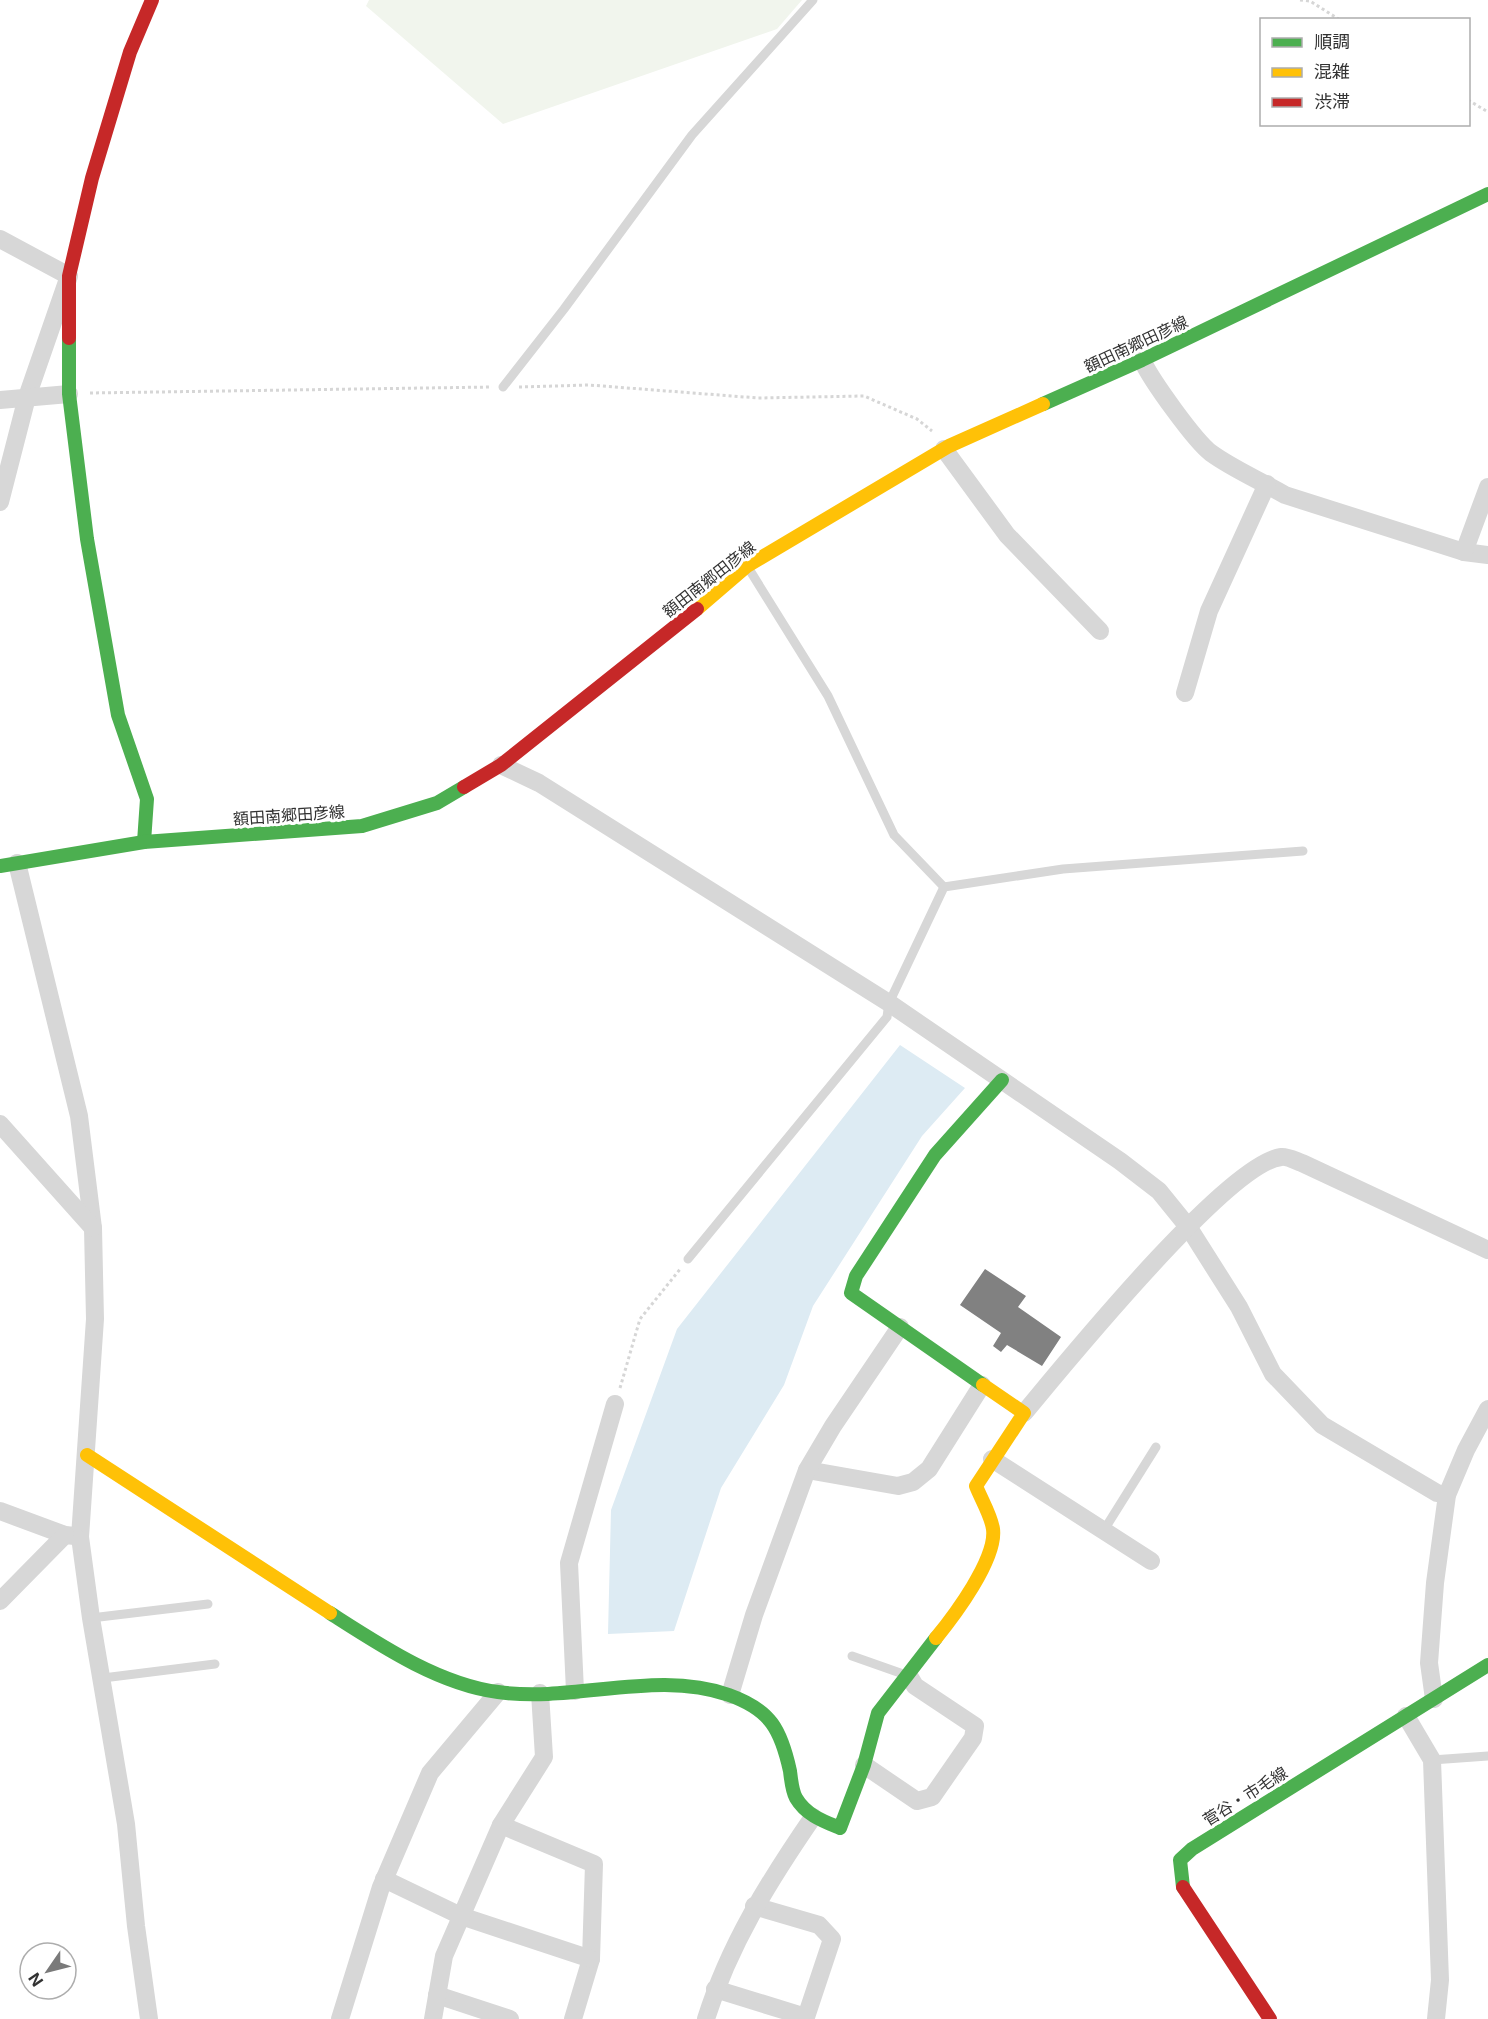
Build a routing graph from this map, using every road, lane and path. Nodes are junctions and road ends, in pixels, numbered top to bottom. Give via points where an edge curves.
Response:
1 (152, 0) edge
2 (813, 0) edge
3 (1300, 0) edge
4 (1337, 18) edge
5 (1470, 101) edge
6 (1488, 112) edge
7 (1488, 194) edge
8 (0, 239) edge
9 (69, 276) junction
10 (1142, 360) junction
11 (503, 387) dead end
12 (69, 394) junction
13 (27, 397) junction
14 (0, 400) edge
15 (944, 449) junction
16 (1267, 484) junction
17 (1488, 487) edge
18 (0, 502) edge
19 (1464, 552) junction
20 (1488, 555) edge
21 (747, 566) junction
22 (1100, 631) dead end
23 (1185, 693) dead end
24 (501, 765) junction
25 (144, 842) junction
26 (1303, 851) dead end
27 (9, 865) edge
28 (944, 887) junction
29 (890, 1003) junction
30 (1002, 1080) junction
31 (0, 1124) edge
32 (93, 1228) junction
33 (1189, 1228) junction
34 (1488, 1250) edge
35 (688, 1259) joint
36 (900, 1327) junction
37 (982, 1385) junction
38 (615, 1404) joint
39 (1488, 1409) edge
40 (1024, 1413) junction
41 (1156, 1447) dead end
42 (87, 1455) junction
43 (992, 1458) junction
44 (807, 1470) junction
45 (1447, 1495) junction
46 (0, 1512) edge
47 (1104, 1530) junction
48 (73, 1536) junction
49 (1151, 1561) dead end
50 (0, 1600) edge
51 (208, 1604) dead end
52 (91, 1618) junction
53 (852, 1656) dead end
54 (215, 1664) dead end
55 (1488, 1665) edge
56 (909, 1676) junction
57 (103, 1678) junction
58 (575, 1691) junction
59 (498, 1692) junction
60 (540, 1693) junction
61 (730, 1695) junction
62 (1434, 1699) junction
63 (1406, 1716) junction
64 (1488, 1756) edge
65 (1432, 1760) junction
66 (864, 1766) junction
67 (813, 1817) junction
68 (501, 1825) junction
69 (384, 1879) junction
70 (754, 1906) junction
71 (461, 1916) junction
72 (591, 1959) junction
73 (715, 1989) junction
74 (437, 1995) junction
75 (149, 2019) edge
76 (340, 2019) edge
77 (433, 2019) edge
78 (510, 2019) edge
79 (573, 2019) edge
80 (706, 2019) edge
81 (1270, 2019) edge
82 (1436, 2019) edge

1 - 9 street via 130,52 92,178
2 - 11 lane via 692,135
3 - 4 path via 1310,1
5 - 6 path
7 - 10 street, 額田南郷田彦線
8 - 9 street
9 - 12 street
9 - 13 street
10 - 15 street, 額田南郷田彦線
10 - 16 street via 1150,378 1210,452
12 - 13 street
12 - 25 street via 87,539 118,715 147,799
13 - 14 street
13 - 18 street
15 - 21 street, 額田南郷田彦線
15 - 22 street via 1007,535
16 - 19 street via 1285,495
16 - 23 street via 1209,611
17 - 19 street
19 - 20 street
21 - 24 street, 額田南郷田彦線
21 - 28 lane via 828,696 894,835
24 - 25 street, 額田南郷田彦線 via 437,802 362,826
24 - 29 street via 549,789
25 - 27 street, 額田南郷田彦線
26 - 28 lane via 1063,869
27 - 32 street via 79,1116
28 - 29 lane
29 - 30 street
29 - 35 lane via 886,1017
30 - 33 street via 1159,1191
30 - 36 street via 935,1155 856,1276 850,1293
31 - 32 street
32 - 42 street via 95,1319
33 - 34 street via 1250,1170 1282,1157
33 - 40 street via 1108,1312
33 - 45 street via 1239,1307 1273,1374 1322,1425 1437,1493
35 - 38 path via 640,1319
36 - 37 street
36 - 44 street
37 - 40 street
37 - 44 street via 929,1469 913,1482 898,1486
38 - 58 street via 569,1563
39 - 45 street
40 - 43 street
41 - 47 lane
42 - 48 street
42 - 59 street via 394,1654 444,1676
43 - 47 street
43 - 56 street via 976,1485 993,1530 990,1547 968,1598
44 - 61 street
45 - 62 street via 1429,1663
46 - 48 street
47 - 49 street
48 - 50 street
48 - 52 street
51 - 52 lane
52 - 57 street
53 - 56 lane
54 - 57 lane
55 - 62 street, 菅谷・市毛線
56 - 66 street via 878,1713
56 - 66 street via 915,1686 975,1726 973,1738 932,1797 917,1801
57 - 75 street via 126,1824
58 - 60 street
58 - 61 street via 691,1684
59 - 60 street
59 - 69 street via 430,1773
60 - 68 street via 544,1757
61 - 67 street via 761,1708 776,1726 795,1797
62 - 63 street, 菅谷・市毛線
63 - 65 street
63 - 81 street, 菅谷・市毛線 via 1180,1860 1181,1884
64 - 65 lane
65 - 82 street via 1440,1980
66 - 67 street via 840,1828
67 - 70 street
68 - 71 street
68 - 72 street via 594,1864
69 - 71 street
69 - 76 street
70 - 73 street
70 - 73 street via 819,1925 832,1939 806,2017
71 - 72 street
71 - 74 street via 444,1956
72 - 79 street
73 - 80 street
74 - 77 street
74 - 78 street

